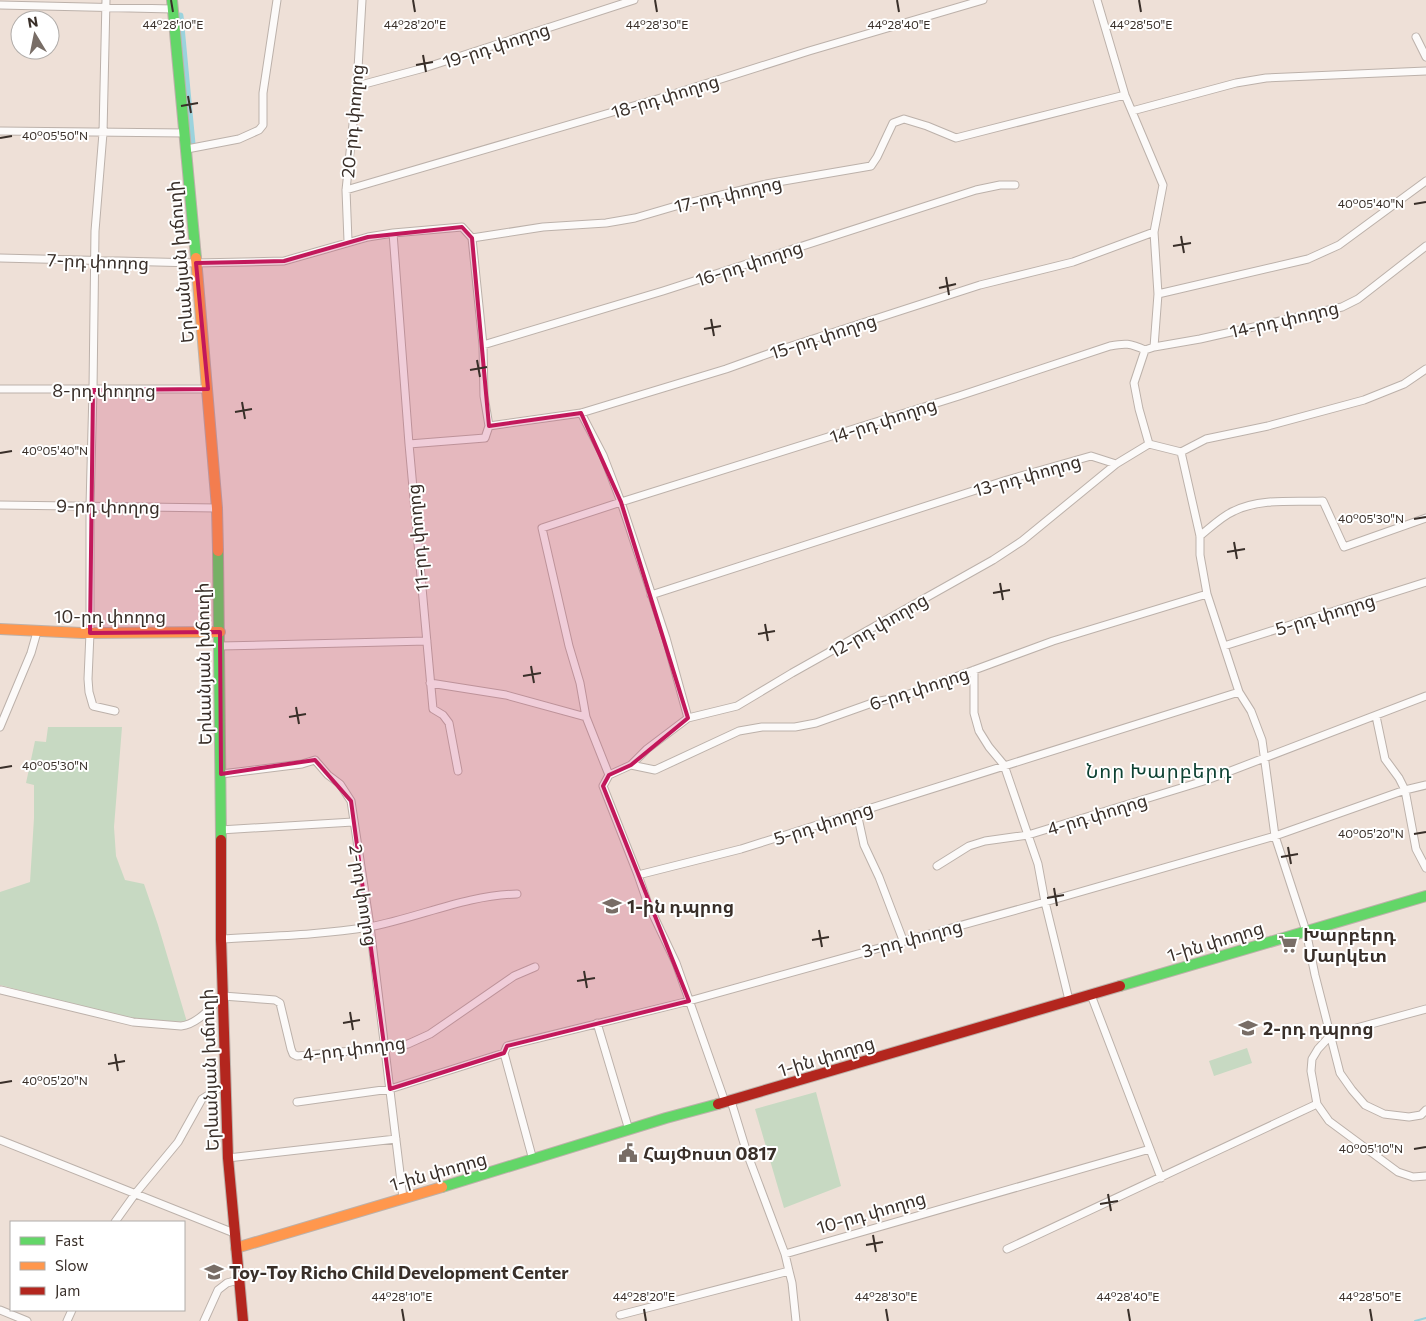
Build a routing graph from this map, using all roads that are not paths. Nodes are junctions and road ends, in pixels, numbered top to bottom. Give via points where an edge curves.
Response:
1 (106, 0) edge
2 (277, 0) edge
3 (362, 0) edge
4 (634, 0) edge
5 (983, 0) edge
6 (1097, 0) edge
7 (173, 4) edge
8 (0, 5) edge
9 (106, 8) junction
10 (1416, 37) dead end
11 (1426, 57) edge
12 (1426, 71) edge
13 (357, 86) junction
14 (1124, 94) junction
15 (1132, 111) junction
16 (0, 131) edge
17 (103, 133) junction
18 (185, 133) junction
19 (187, 149) junction
20 (1426, 181) edge
21 (1015, 185) dead end
22 (346, 190) junction
23 (1154, 232) junction
24 (393, 233) junction
25 (472, 238) junction
26 (348, 241) junction
27 (1426, 246) edge
28 (0, 258) edge
29 (96, 261) junction
30 (196, 263) junction
31 (1158, 294) junction
32 (483, 345) junction
33 (1154, 346) junction
34 (1145, 350) junction
35 (1426, 369) edge
36 (0, 389) edge
37 (208, 389) junction
38 (93, 390) junction
39 (582, 413) junction
40 (489, 426) junction
41 (409, 444) junction
42 (1149, 444) junction
43 (1181, 452) junction
44 (1116, 464) junction
45 (621, 502) junction
46 (0, 505) edge
47 (90, 506) junction
48 (217, 508) junction
49 (1426, 518) edge
50 (1200, 536) junction
51 (1426, 582) edge
52 (1207, 594) junction
53 (651, 595) junction
54 (0, 629) edge
55 (37, 632) junction
56 (220, 632) junction
57 (90, 633) junction
58 (427, 640) junction
59 (220, 646) junction
60 (1224, 646) junction
61 (974, 670) junction
62 (430, 683) junction
63 (1239, 692) junction
64 (1426, 696) edge
65 (115, 711) dead end
66 (1376, 716) junction
67 (586, 717) junction
68 (688, 718) junction
69 (0, 727) edge
70 (1264, 759) junction
71 (631, 765) junction
72 (1004, 765) junction
73 (458, 771) dead end
74 (221, 774) junction
75 (609, 775) junction
76 (1426, 785) edge
77 (1404, 790) junction
78 (857, 812) junction
79 (353, 822) junction
80 (220, 830) junction
81 (1028, 835) junction
82 (1275, 836) junction
83 (937, 866) dead end
84 (1426, 868) edge
85 (638, 875) junction
86 (517, 894) dead end
87 (1426, 896) edge
88 (1045, 902) junction
89 (370, 926) junction
90 (1306, 931) junction
91 (221, 939) junction
92 (903, 940) junction
93 (535, 967) dead end
94 (0, 990) edge
95 (1091, 995) junction
96 (223, 996) junction
97 (1069, 1000) junction
98 (689, 1001) junction
99 (1426, 1009) edge
100 (597, 1023) junction
101 (1331, 1035) junction
102 (385, 1048) junction
103 (504, 1053) junction
104 (226, 1084) junction
105 (390, 1090) junction
106 (297, 1102) dead end
107 (728, 1102) junction
108 (1316, 1104) junction
109 (1426, 1110) edge
110 (629, 1130) junction
111 (396, 1139) junction
112 (0, 1140) edge
113 (1150, 1149) junction
114 (228, 1158) junction
115 (533, 1160) junction
116 (1426, 1176) edge
117 (1161, 1178) junction
118 (135, 1194) junction
119 (403, 1198) junction
120 (116, 1221) edge
121 (234, 1233) junction
122 (236, 1248) junction
123 (1007, 1249) dead end
124 (785, 1254) junction
125 (789, 1271) junction
126 (238, 1280) junction
127 (0, 1310) edge
128 (620, 1315) dead end
129 (27, 1321) edge
130 (204, 1321) edge
131 (243, 1321) edge
132 (796, 1321) edge

1 - 9 street
2 - 19 street via 263,93 263,125 239,139
3 - 13 street, 20-րդ փողոց
4 - 13 street, 19-րդ փողոց via 424,68
5 - 22 street, 18-րդ փողոց
6 - 14 street
7 - 9 street
7 - 18 main road, Երևանյան խճուղի
8 - 9 street
9 - 17 street
10 - 11 street
12 - 15 street via 1266,78
13 - 22 street, 20-րդ փողոց
14 - 15 street
14 - 25 street, 17-րդ փողոց via 956,138 904,119 893,123 871,166 766,184 635,218
15 - 23 street via 1163,185
16 - 17 street
17 - 18 street
17 - 29 street via 95,231
18 - 19 main road, Երևանյան խճուղի
19 - 30 main road, Երևանյան խճուղի
20 - 31 street via 1339,245 1308,259
21 - 32 street, 16-րդ փողոց via 976,190
22 - 26 street, 20-րդ փողոց
23 - 31 street
23 - 39 street, 15-րդ փողոց via 1073,262 980,285
24 - 25 street via 462,227
24 - 26 street
24 - 41 street, 11-րդ փողոց
25 - 32 street
26 - 30 street via 284,261
27 - 33 street, 14-րդ փողոց via 1342,307
28 - 29 street, 7-րդ փողոց
29 - 30 street, 7-րդ փողոց
29 - 38 street
30 - 37 main road, Երևանյան խճուղի
31 - 33 street
32 - 40 street via 484,396
33 - 34 street, 14-րդ փողոց
34 - 42 street via 1134,384
34 - 45 street, 14-րդ փողոց via 1133,344 1110,346
35 - 43 street via 1404,384 1364,400 1206,439
36 - 38 street, 8-րդ փողոց
37 - 38 street, 8-րդ փողոց
37 - 48 main road, Երևանյան խճուղի
38 - 47 street
39 - 40 street, 15-րդ փողոց
39 - 45 street
40 - 41 street via 485,438
41 - 58 street, 11-րդ փողոց
42 - 43 street
42 - 44 street
43 - 50 street
44 - 53 street, 13-րդ փողոց via 1091,456
44 - 68 street, 12-րդ փողոց via 1022,541 993,560 737,706
45 - 53 street
45 - 67 street, 14-րդ փողոց via 542,528
46 - 47 street, 9-րդ փողոց
47 - 48 street, 9-րդ փողոց
47 - 57 street
48 - 56 main road, Երևանյան խճուղի
49 - 50 street via 1344,547 1323,501 1275,502 1233,511
50 - 52 street
51 - 60 street, 5-րդ փողոց
52 - 60 street
52 - 61 street, 6-րդ փողոց via 1053,641
53 - 68 street
54 - 55 main road, 10-րդ փողոց
55 - 57 main road, 10-րդ փողոց
55 - 69 street
56 - 57 main road, 10-րդ փողոց
56 - 59 main road, Երևանյան խճուղի
57 - 65 street via 88,685 93,706
58 - 59 street
58 - 62 street, 11-րդ փողոց
59 - 74 main road, Երևանյան խճուղի
60 - 63 street
61 - 71 street, 6-րդ փողոց via 816,723 739,731 656,770
61 - 72 street via 974,712 979,731
62 - 67 street via 506,695
62 - 73 street, 11-րդ փողոց via 433,709 449,722
63 - 70 street via 1251,711 1262,740
63 - 72 street, 5-րդ փողոց
64 - 66 street, 4-րդ փողոց
66 - 70 street, 4-րդ փողոց
66 - 77 street via 1385,759
67 - 75 street
68 - 71 street, 12-րդ փողոց
70 - 81 street, 4-րդ փողոց via 1207,780
70 - 82 street
71 - 75 street, 12-րդ փողոց
72 - 78 street, 5-րդ փողոց
72 - 81 street
74 - 79 street, 2-րդ փողոց via 316,760 340,784 351,801
74 - 80 main road, Երևանյան խճուղի
75 - 85 street via 603,786
76 - 77 street, 3-րդ փողոց
77 - 82 street, 3-րդ փողոց
77 - 84 street via 1416,849
78 - 85 street, 5-րդ փողոց via 741,849
78 - 92 street via 864,845
79 - 80 street
79 - 89 street, 2-րդ փողոց
80 - 91 main road, Երևանյան խճուղի
81 - 83 street, 4-րդ փողոց via 985,840
81 - 88 street via 1038,864
82 - 88 street, 3-րդ փողոց
82 - 90 street
85 - 98 street
86 - 89 street via 462,902
87 - 90 main road, 1-ին փողոց
88 - 92 street, 3-րդ փողոց
88 - 97 street
89 - 91 street
89 - 102 street, 2-րդ փողոց
90 - 95 main road, 1-ին փողոց
90 - 101 street
91 - 96 main road, Երևանյան խճուղի
92 - 98 street, 3-րդ փողոց
93 - 102 street, 4-րդ փողոց via 514,976 430,1034 408,1044
94 - 96 street via 133,1022 181,1026 197,1020
95 - 97 main road, 1-ին փողոց
95 - 113 street
96 - 102 street, 4-րդ փողոց via 280,1003 291,1049 297,1056
96 - 104 main road, Երևանյան խճուղի
97 - 107 main road, 1-ին փողոց
98 - 100 street, 3-րդ փողոց
98 - 107 street
99 - 101 street
100 - 103 street, 3-րդ փողոց via 507,1046
100 - 110 street
101 - 108 street via 1312,1059
101 - 109 street via 1340,1073 1365,1105 1384,1114 1409,1118
102 - 105 street, 2-րդ փողոց
103 - 105 street
103 - 115 street
104 - 114 main road, Երևանյան խճուղի
104 - 118 street via 202,1099 178,1142
105 - 106 street
105 - 111 street, 2-րդ փողոց
107 - 110 main road, 1-ին փողոց
107 - 124 street
108 - 116 street via 1329,1121 1398,1172 1413,1177
108 - 117 street
110 - 115 main road, 1-ին փողոց
111 - 114 street
111 - 119 street, 2-րդ փողոց
112 - 118 street
113 - 117 street
113 - 124 street, 10-րդ փողոց
114 - 121 main road, Երևանյան խճուղի
115 - 119 main road, 1-ին փողոց
117 - 123 street
118 - 120 street
118 - 121 street
119 - 122 main road, 1-ին փողոց
121 - 122 main road, Երևանյան խճուղի
122 - 126 main road, Երևանյան խճուղի
124 - 125 street
125 - 128 street
125 - 132 street
126 - 130 street via 218,1290
126 - 131 main road, Երևանյան խճուղի
127 - 129 street

